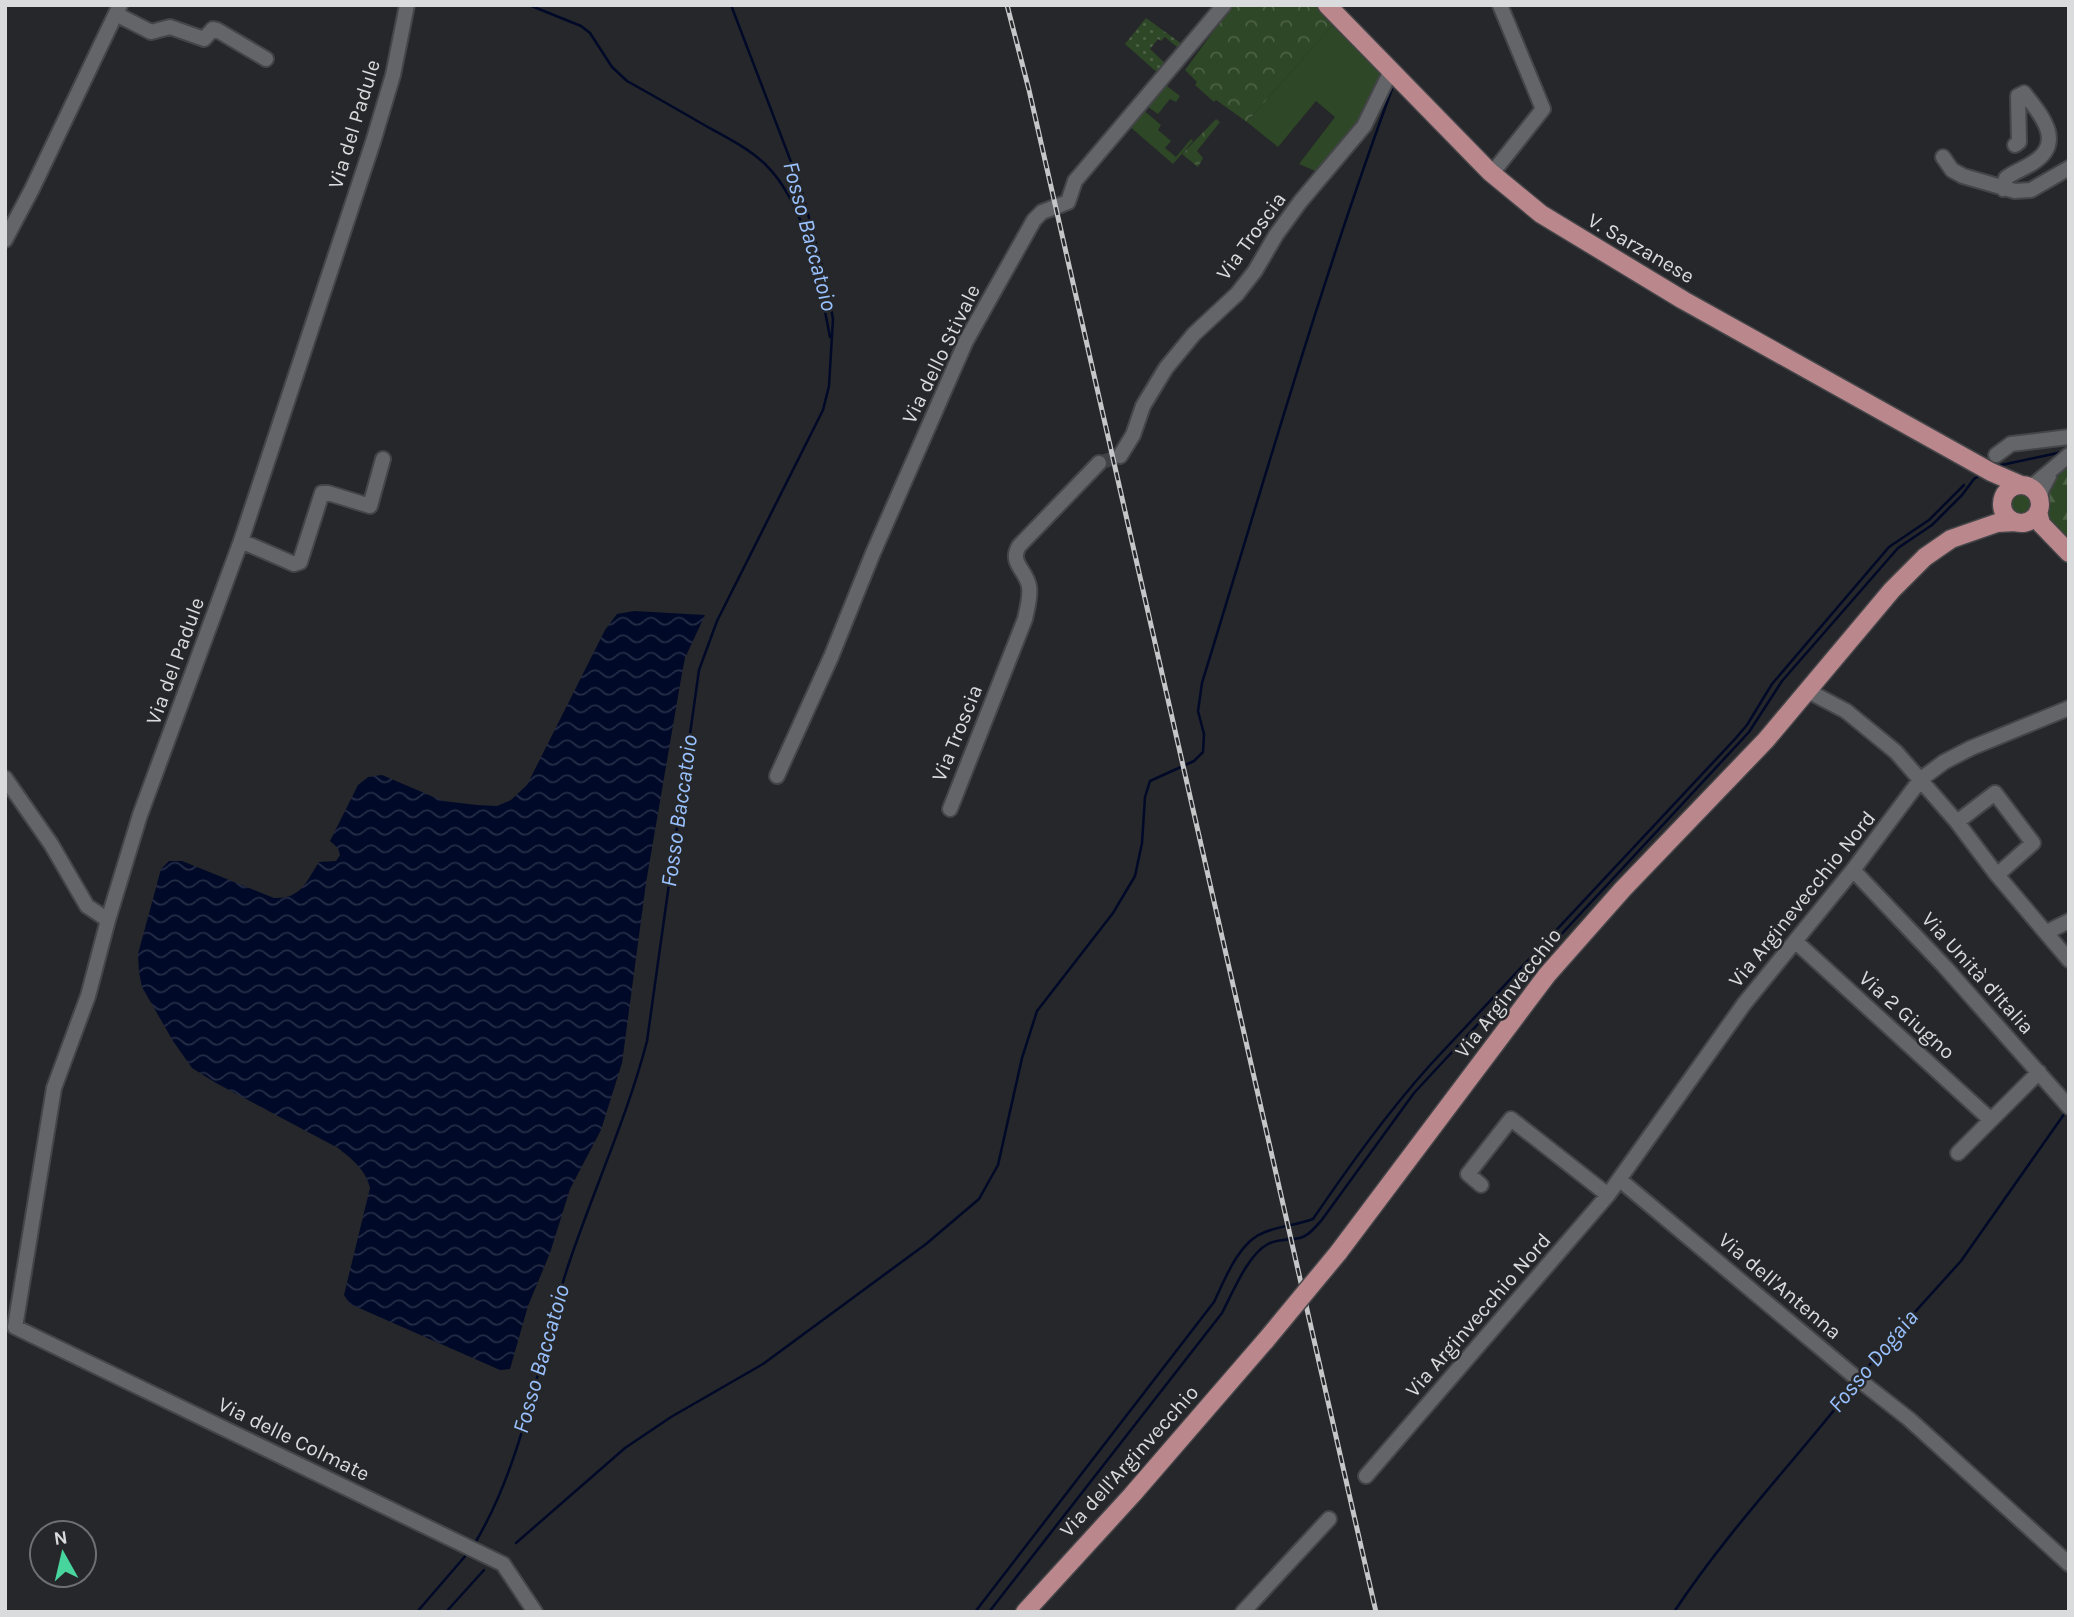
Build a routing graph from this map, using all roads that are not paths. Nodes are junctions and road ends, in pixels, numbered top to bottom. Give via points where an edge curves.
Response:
1 (407, 5) edge
2 (1224, 5) edge
3 (1327, 5) edge
4 (1500, 5) edge
5 (118, 10) edge
6 (266, 59) dead end
7 (1391, 71) junction
8 (2015, 145) dead end
9 (1942, 157) dead end
10 (2069, 168) edge
11 (1490, 172) junction
12 (2003, 189) junction
13 (5, 240) edge
14 (2069, 437) edge
15 (1120, 456) tunnel mouth
16 (2066, 457) edge
17 (383, 459) dead end
18 (1099, 463) tunnel mouth
19 (1989, 464) junction
20 (2052, 472) junction
21 (2026, 486) junction
22 (2002, 503) junction
23 (2030, 515) junction
24 (1980, 527) junction
25 (241, 541) junction
26 (2069, 553) edge
27 (1808, 691) junction
28 (2069, 708) edge
29 (776, 776) dead end
30 (5, 778) edge
31 (1921, 779) junction
32 (950, 809) dead end
33 (1957, 822) junction
34 (1853, 870) junction
35 (1997, 875) junction
36 (108, 920) junction
37 (2069, 922) edge
38 (2047, 932) junction
39 (1795, 941) junction
40 (2069, 960) edge
41 (2039, 1072) junction
42 (2065, 1103) edge
43 (1991, 1120) junction
44 (1958, 1153) dead end
45 (1620, 1180) junction
46 (1481, 1185) dead end
47 (1608, 1195) junction
48 (10, 1330) edge
49 (1266, 1340) joint
50 (1366, 1476) dead end
51 (1329, 1519) dead end
52 (2069, 1564) edge
53 (535, 1612) edge
54 (1025, 1612) edge
55 (1243, 1612) edge

1 - 25 street, Via del Padule via 373,142
2 - 29 street, Via dello Stivale via 1075,181 1068,202 1034,220 966,341
3 - 7 main road, V. Sarzanese
4 - 11 street via 1543,109
5 - 6 street via 151,32 170,27 204,39 217,30
5 - 13 street
7 - 11 main road, V. Sarzanese
7 - 15 street, Via Troscia via 1364,125 1300,202 1237,294 1166,368
8 - 12 street via 2019,142 2018,96 2024,93 2045,120 2049,141 2043,154 2006,178
9 - 12 street via 1963,176
10 - 12 street via 2031,190
11 - 19 main road, V. Sarzanese via 1565,230 1683,300
14 - 19 street via 2011,444
16 - 20 street
17 - 25 street via 370,506 322,493 300,562 294,564
18 - 32 street, Via Troscia via 1015,553 1028,581 1026,619
19 - 21 main road, V. Sarzanese
19 - 22 main road
20 - 21 street
20 - 23 street
21 - 22 main road via 2010,489
21 - 23 main road via 2037,495
22 - 23 main road via 2007,517
22 - 24 main road
23 - 24 main road
23 - 26 main road
24 - 27 main road, Via Arginvecchio via 1925,556
25 - 36 street, Via del Padule via 141,815
27 - 31 street via 1870,728
27 - 49 main road, Via Arginvecchio, bridge via 1547,975 1338,1253
28 - 31 street, Via Arginevecchio Nord via 1971,748
30 - 36 street via 87,906
31 - 33 street
31 - 34 street, Via Arginevecchio Nord
33 - 35 street
33 - 35 street via 1995,793 2034,843
34 - 39 street, Via Arginevecchio Nord
34 - 41 street, Via Unità d'Italia
35 - 38 street
36 - 48 street, Via del Padule via 88,996 54,1088
37 - 38 street
38 - 40 street
39 - 43 street, Via 2 Giugno
39 - 45 street, Via Arginevecchio Nord via 1744,1004
41 - 42 street, Via Unità d'Italia
41 - 43 street
43 - 44 street
45 - 47 street, Via Arginvecchio Nord
45 - 52 street, Via dell'Antenna via 1909,1419
46 - 47 street via 1468,1174 1511,1119
47 - 50 street, Via Arginvecchio Nord
48 - 53 street, Via delle Colmate via 503,1564
49 - 54 main road, Via dell'Arginvecchio
51 - 55 street

